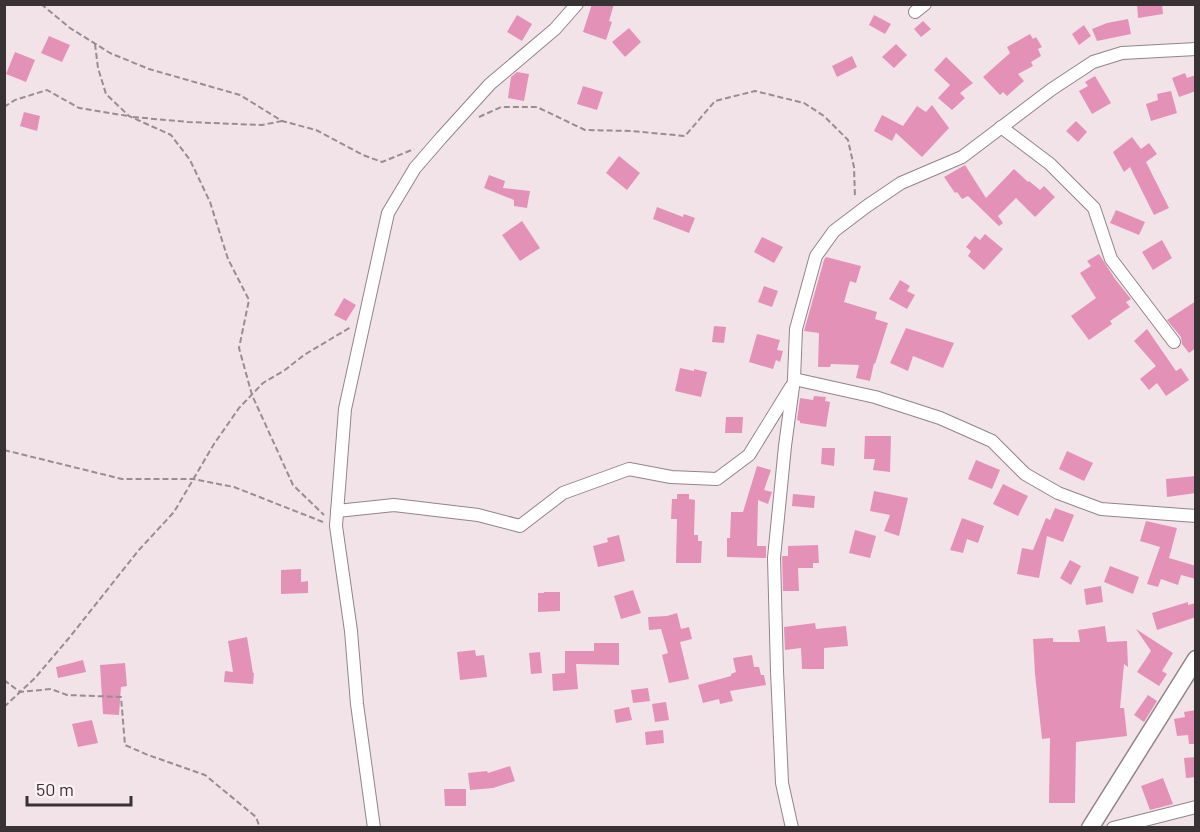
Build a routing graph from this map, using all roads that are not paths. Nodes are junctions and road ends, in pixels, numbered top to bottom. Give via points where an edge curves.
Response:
1 (577, 4) edge
2 (925, 4) edge
3 (915, 12) dead end
4 (1196, 49) edge
5 (1000, 127) junction
6 (1174, 342) dead end
7 (794, 381) junction
8 (337, 511) junction
9 (1196, 516) edge
10 (1196, 659) edge
11 (1196, 807) edge
12 (374, 828) edge
13 (792, 828) edge
14 (1090, 828) edge
15 (1113, 828) edge

1 - 8 street via 555,29 490,84 415,168 388,213 345,409
2 - 3 street
4 - 5 street via 1122,53 1093,62
5 - 6 street via 1050,164 1094,208 1111,260
5 - 7 street via 962,157 901,183 834,231 816,256 796,329
7 - 8 street via 749,455 717,479 671,477 629,469 563,493 520,526 478,515 394,505
7 - 9 street via 875,397 940,418 992,441 1025,474 1058,493 1101,509
7 - 13 street via 774,558 782,783
8 - 12 street
10 - 14 main road
11 - 15 street

